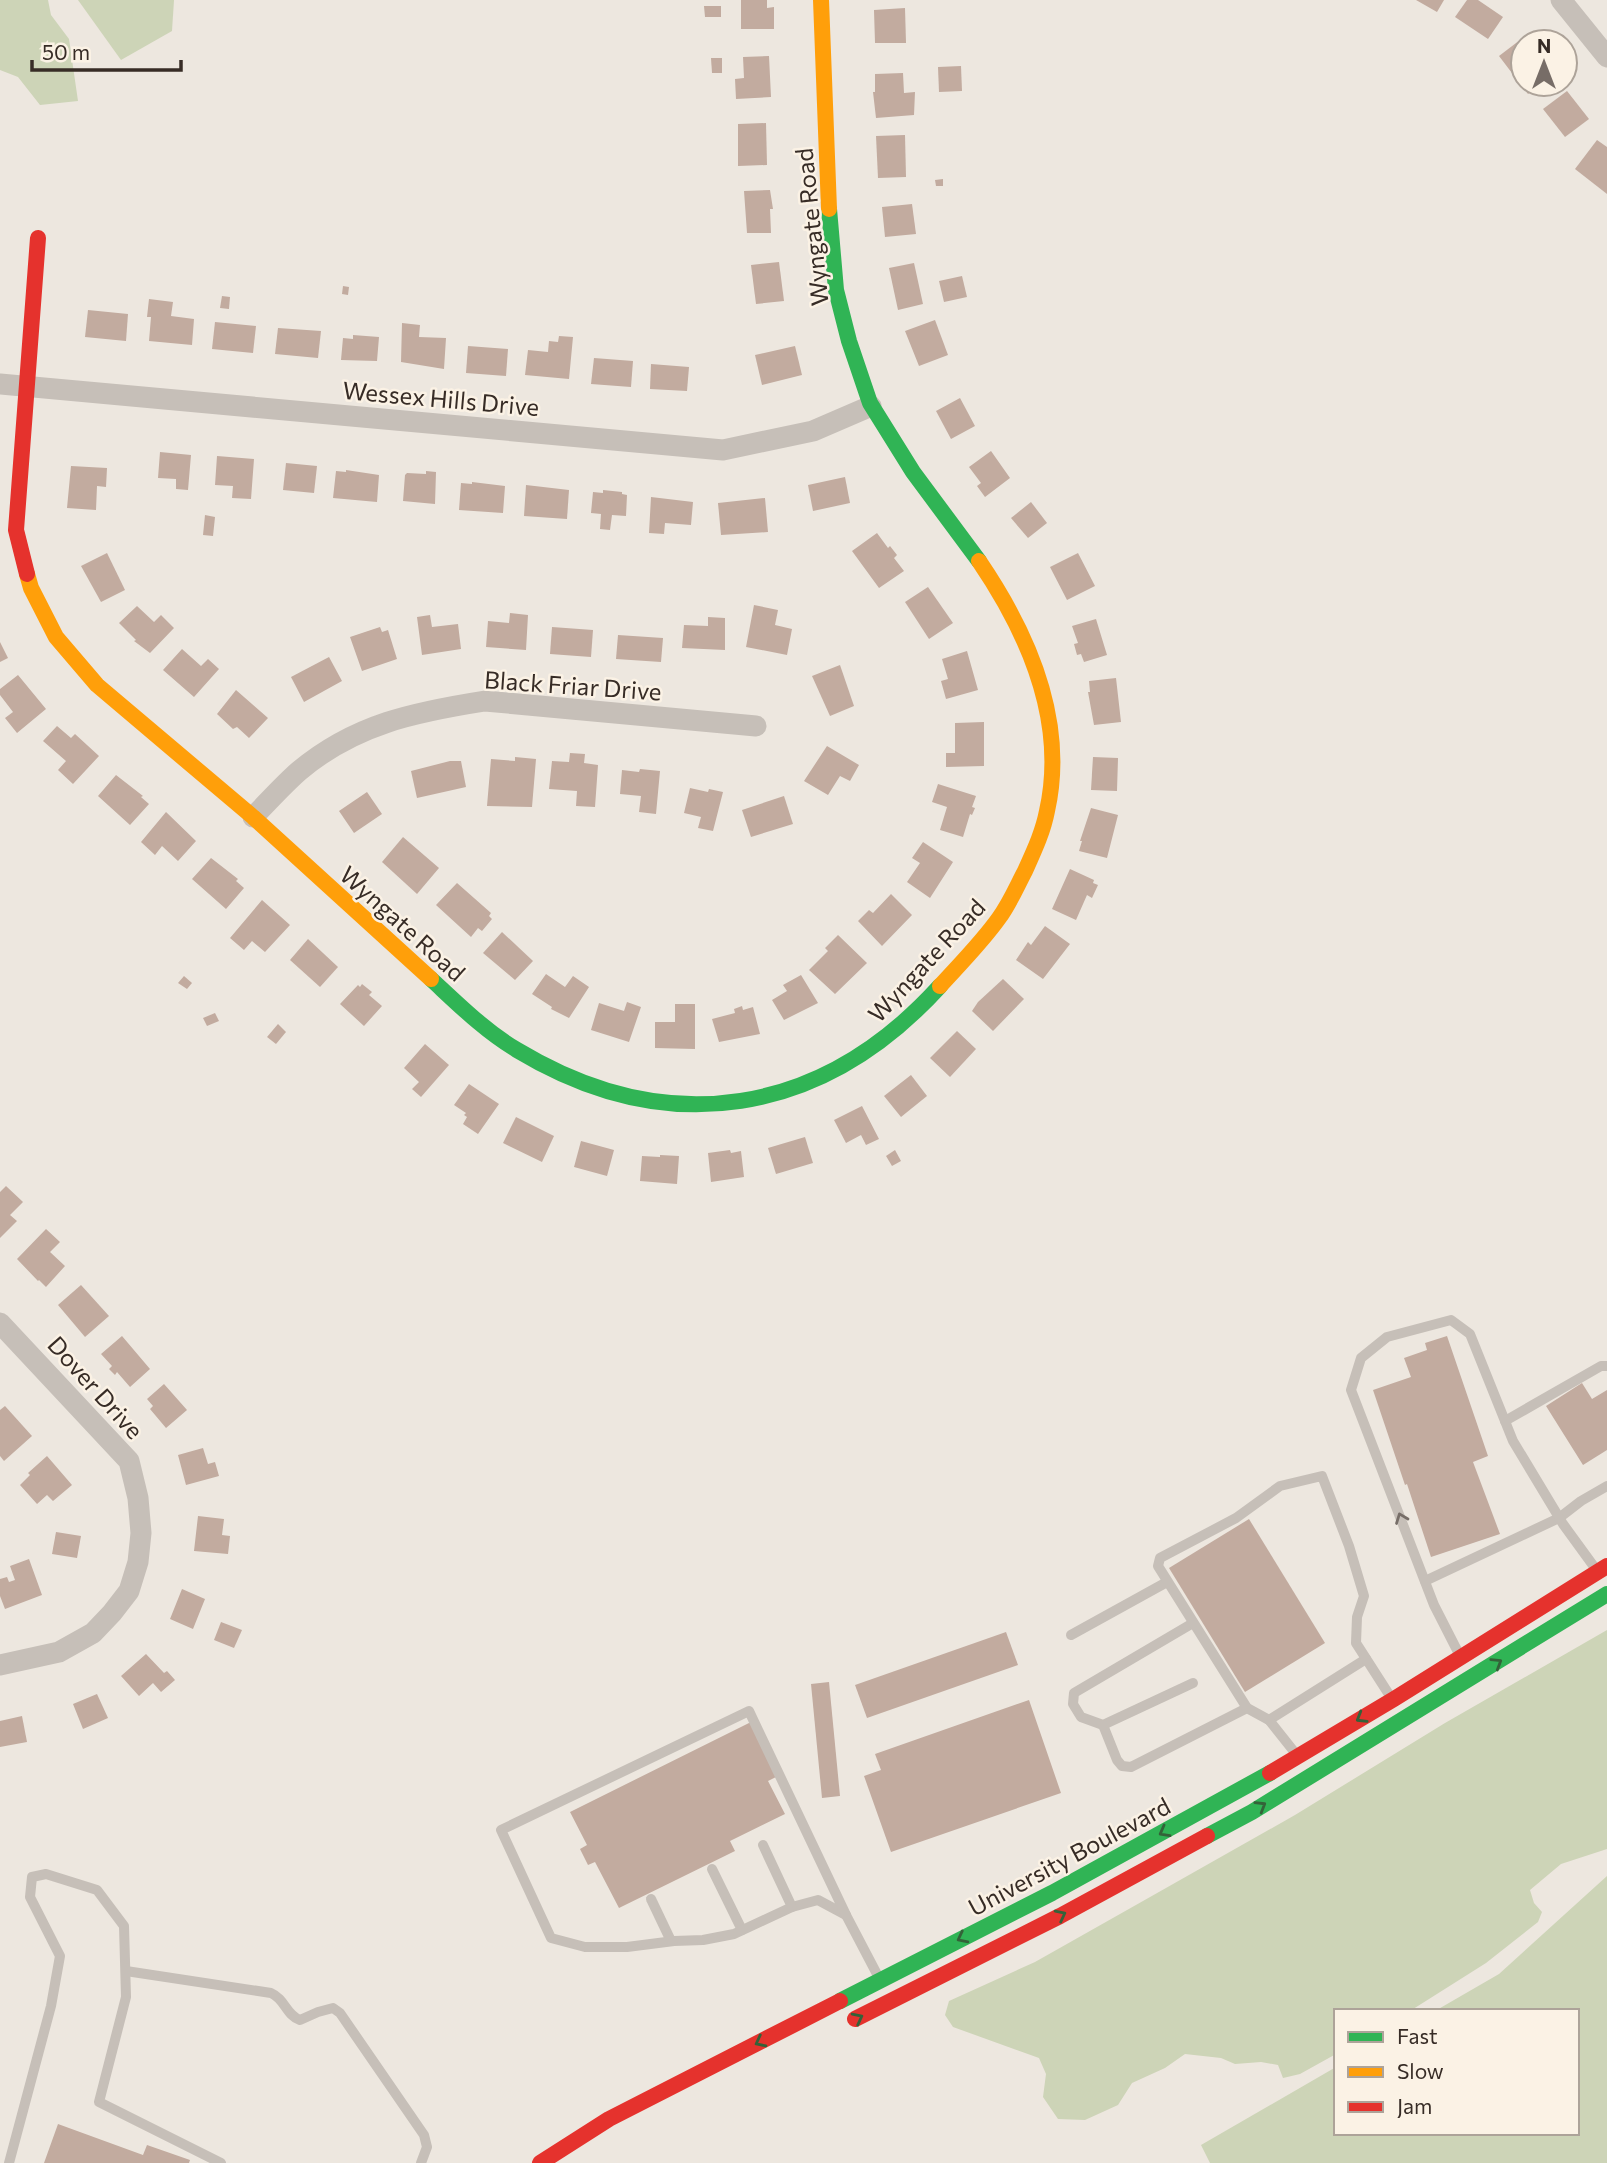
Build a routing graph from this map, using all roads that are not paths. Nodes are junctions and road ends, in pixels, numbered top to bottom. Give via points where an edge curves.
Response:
1 (821, 0) edge
2 (1561, 0) edge
3 (1607, 57) edge
4 (38, 239) dead end
5 (0, 384) edge
6 (27, 387) junction
7 (871, 406) junction
8 (756, 726) dead end
9 (253, 817) junction
10 (0, 1323) edge
11 (1607, 1366) edge
12 (1506, 1421) junction
13 (1607, 1486) edge
14 (1559, 1518) junction
15 (1602, 1569) edge
16 (1425, 1581) junction
17 (1167, 1582) junction
18 (1607, 1587) edge
19 (1607, 1594) edge
20 (1194, 1623) junction
21 (1071, 1635) dead end
22 (1461, 1657) junction
23 (1366, 1659) junction
24 (0, 1665) edge
25 (1474, 1677) junction
26 (1193, 1683) dead end
27 (1392, 1700) junction
28 (1247, 1708) junction
29 (1269, 1720) junction
30 (1404, 1721) junction
31 (1103, 1725) junction
32 (1298, 1756) junction
33 (1309, 1778) junction
34 (763, 1845) dead end
35 (712, 1869) dead end
36 (651, 1899) dead end
37 (792, 1907) junction
38 (846, 1916) junction
39 (742, 1930) junction
40 (671, 1941) junction
41 (126, 1971) junction
42 (881, 1980) junction
43 (844, 2025) dead end
44 (9, 2163) edge
45 (221, 2163) edge
46 (421, 2163) edge
47 (540, 2163) edge

1 - 7 street, Wyngate Road via 831,243 839,301
2 - 3 street
4 - 6 street, Wyngate Road
5 - 6 street, Wessex Hills Drive
6 - 7 street, Wessex Hills Drive via 723,450 813,430
6 - 9 street, Wyngate Road via 16,530 31,588 56,637 97,685
7 - 9 street, Wyngate Road via 1016,622 1037,671 1048,716 1051,764 1048,808 1034,852 1000,915 886,1040 840,1070 786,1092 712,1106 648,1101 572,1080 494,1036
8 - 9 street, Black Friar Drive via 485,701 458,705 404,715 357,733 300,770
10 - 24 street, Dover Drive via 129,1461 141,1533 129,1591 93,1633 59,1652
11 - 12 lane
12 - 14 lane
16 -> 12 lane via 1351,1390 1361,1358 1387,1337 1451,1320 1470,1334
13 - 14 lane
14 - 15 lane
14 - 16 lane
15 - 18 lane
15 - 22 street, University Boulevard
16 - 22 lane
17 - 20 lane
17 - 21 lane
17 - 23 lane via 1158,1566 1160,1558 1236,1518 1280,1486 1322,1476 1364,1596 1356,1643
25 -> 19 street, University Boulevard
20 - 28 lane
20 - 31 lane via 1074,1693 1073,1704 1081,1717
22 - 25 lane
22 - 27 street, University Boulevard
23 - 27 lane
23 - 29 lane
25 - 30 street, University Boulevard
26 - 31 lane
27 - 30 lane
27 -> 32 street, University Boulevard
28 - 29 lane
28 - 31 lane via 1131,1767 1117,1760
29 - 32 lane
30 - 33 street, University Boulevard
32 - 33 lane
32 -> 42 street, University Boulevard via 1052,1893
43 -> 33 street, University Boulevard via 1118,1885
34 - 37 lane
35 - 39 lane
36 - 40 lane
37 - 38 lane via 818,1900
37 - 39 lane
38 - 40 lane via 749,1711 501,1830 551,1938 585,1947
38 - 42 lane
39 - 40 lane via 702,1940
41 - 44 lane via 124,1926 97,1890 46,1874 32,1877 30,1897 60,1956
41 - 45 lane via 127,1997 99,2102
41 - 46 lane via 271,1993 300,2020 333,2008 424,2135 427,2147
42 -> 47 street, University Boulevard via 609,2119

